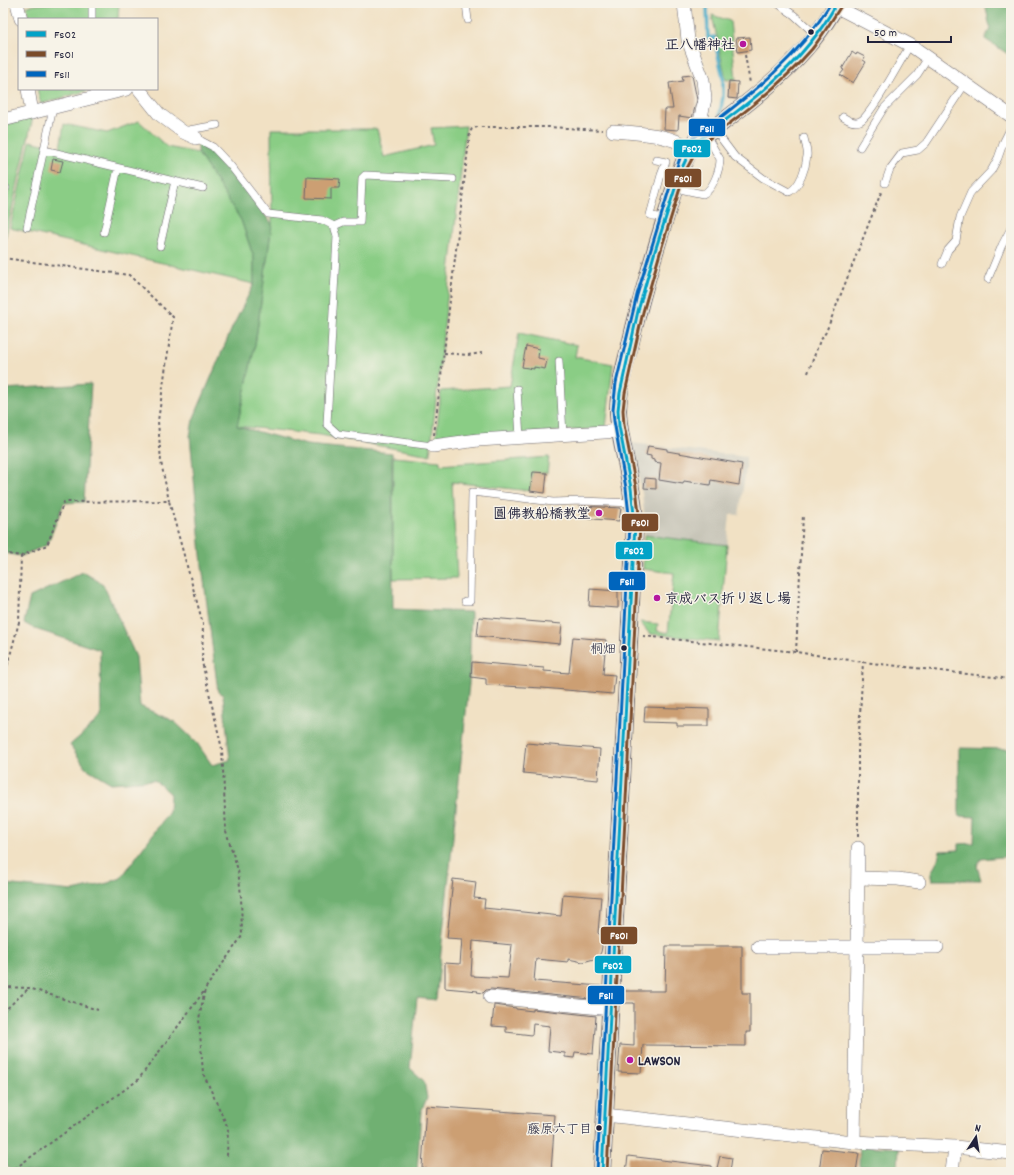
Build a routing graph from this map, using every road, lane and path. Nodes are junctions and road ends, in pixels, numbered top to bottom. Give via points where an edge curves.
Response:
1 (17, 3) edge
2 (92, 3) edge
3 (466, 3) edge
4 (684, 3) edge
5 (777, 3) edge
6 (836, 4) edge
7 (21, 18) edge
8 (92, 18) edge
9 (468, 20) dead end
10 (816, 35) junction
11 (910, 45) junction
12 (745, 55) dead end
13 (928, 58) junction
14 (965, 84) junction
15 (28, 90) edge
16 (120, 90) edge
17 (140, 90) edge
18 (91, 94) edge
19 (752, 98) junction
20 (53, 108) junction
21 (32, 113) junction
22 (1011, 116) edge
23 (843, 117) dead end
24 (3, 120) edge
25 (217, 125) dead end
26 (1011, 127) edge
27 (613, 131) joint
28 (183, 132) junction
29 (196, 138) joint
30 (804, 138) dead end
31 (702, 139) junction
32 (860, 147) dead end
33 (44, 150) junction
34 (656, 160) dead end
35 (118, 168) junction
36 (453, 179) dead end
37 (175, 181) junction
38 (885, 183) joint
39 (203, 188) dead end
40 (675, 188) junction
41 (665, 220) junction
42 (334, 226) junction
43 (27, 227) dead end
44 (1011, 228) edge
45 (104, 232) dead end
46 (160, 246) dead end
47 (3, 258) edge
48 (942, 264) dead end
49 (988, 279) dead end
50 (444, 353) junction
51 (482, 353) dead end
52 (559, 361) dead end
53 (808, 373) dead end
54 (517, 390) dead end
55 (620, 431) junction
56 (563, 435) junction
57 (520, 438) junction
58 (433, 446) junction
59 (169, 501) junction
60 (634, 503) junction
61 (803, 515) dead end
62 (3, 554) edge
63 (20, 556) junction
64 (465, 600) dead end
65 (629, 635) junction
66 (796, 652) junction
67 (863, 662) junction
68 (1011, 679) edge
69 (3, 682) edge
70 (858, 848) joint
71 (858, 878) junction
72 (919, 882) dead end
73 (758, 947) dead end
74 (857, 947) junction
75 (937, 947) dead end
76 (3, 987) edge
77 (29, 988) junction
78 (205, 988) junction
79 (490, 997) dead end
80 (610, 1009) junction
81 (98, 1010) dead end
82 (3, 1012) edge
83 (605, 1115) junction
84 (854, 1142) junction
85 (955, 1147) junction
86 (1011, 1153) edge
87 (227, 1156) dead end
88 (10, 1172) edge
89 (602, 1172) edge
90 (952, 1172) edge

1 - 7 street
2 - 8 lane
3 - 9 lane
4 - 31 street via 688,40 703,80 705,99
5 - 10 lane
6 - 10 street
6 - 11 street
10 - 19 street via 795,60
11 - 13 street
11 - 23 lane via 864,119 856,122
12 - 19 path
13 - 14 street
13 - 32 lane via 917,75 884,108
14 - 22 street
14 - 38 lane via 926,143 918,150 902,153 890,169
15 - 21 street
16 - 18 street
17 - 28 street via 159,114
18 - 20 street
19 - 31 street
20 - 21 street
20 - 33 lane
21 - 24 street
25 - 28 lane
26 - 48 lane via 991,171 971,192 960,217 956,241 948,250
27 - 31 street via 651,135 681,142
27 - 50 path via 548,127 472,129
28 - 29 street
29 - 42 lane via 213,147 268,214 322,220
30 - 31 lane via 808,155 806,164 798,184 789,192
31 - 40 street
31 - 40 lane via 720,160 712,186 703,194
33 - 35 lane
33 - 43 lane
34 - 41 lane via 666,162 650,215
35 - 37 lane
35 - 45 lane
36 - 42 lane via 365,175 362,178 360,222 343,222
37 - 39 lane
37 - 46 lane
38 - 53 path
40 - 41 street
41 - 55 street via 626,360 618,411
42 - 58 lane via 337,236 327,424 338,434
44 - 49 lane
47 - 59 path via 129,275 173,317 158,421 161,462
50 - 51 path
50 - 58 path
52 - 56 lane
54 - 57 lane
55 - 56 street
55 - 60 street
56 - 57 street
57 - 58 street
59 - 63 path via 64,502 47,545
59 - 78 path via 204,624 202,662 222,749 226,831 238,870 241,896 242,936
60 - 64 lane via 553,502 472,492 470,601
60 - 65 street
61 - 66 path
62 - 63 path
63 - 69 path via 19,622
65 - 66 path
65 - 80 street
66 - 67 path
67 - 68 path
67 - 70 path via 858,750
70 - 71 street
71 - 72 street
71 - 74 street
73 - 74 street
74 - 75 street
74 - 84 street
76 - 77 path
77 - 81 path
77 - 82 path
78 - 87 path via 199,1019 203,1073 228,1128
78 - 88 path via 138,1080
79 - 80 street
80 - 83 street
83 - 84 street
83 - 89 street
84 - 85 street
85 - 86 street
85 - 90 street

